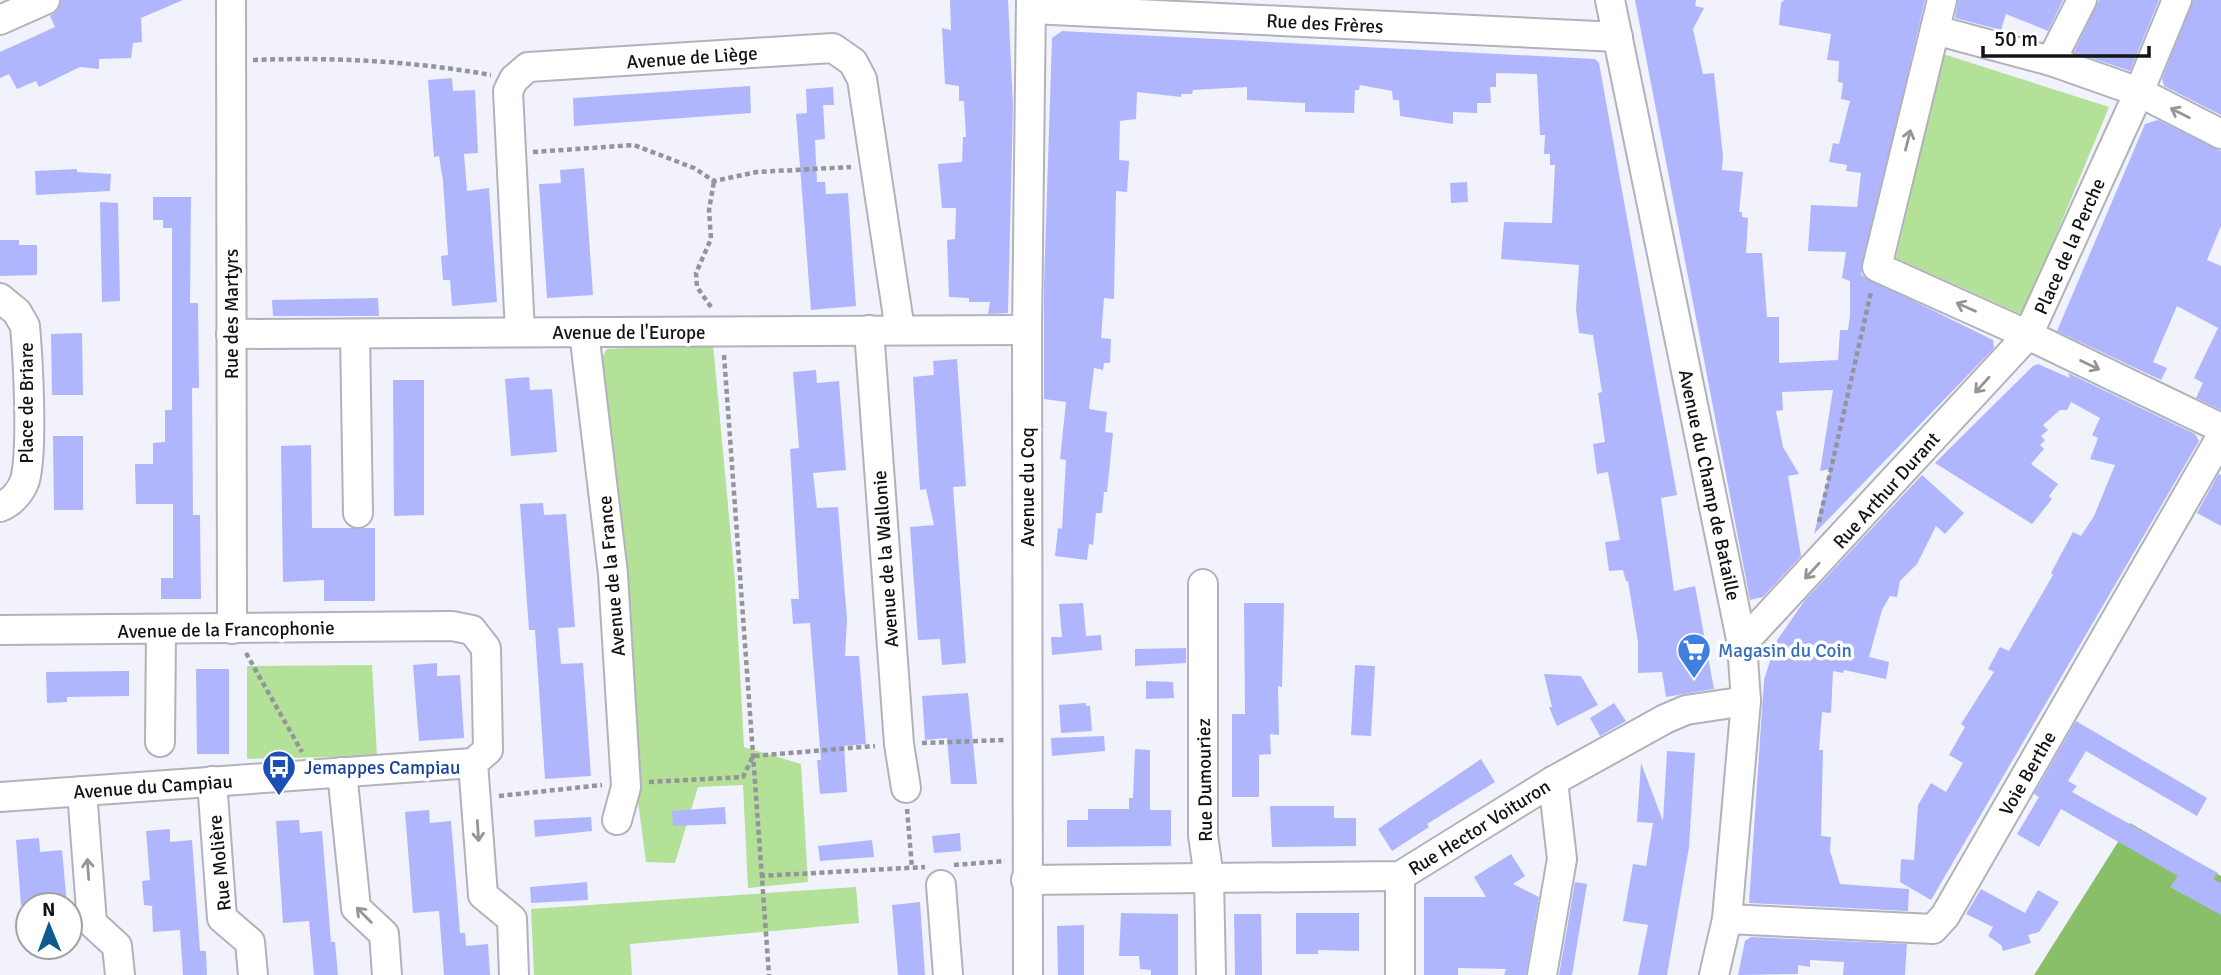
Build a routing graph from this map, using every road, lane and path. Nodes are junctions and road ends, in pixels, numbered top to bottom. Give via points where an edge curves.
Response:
1 (45, 0) edge
2 (231, 0) edge
3 (1610, 0) edge
4 (1942, 0) edge
5 (2082, 0) edge
6 (2177, 0) edge
7 (1032, 5) edge
8 (0, 20) edge
9 (1935, 30) junction
10 (1618, 37) junction
11 (231, 60) junction
12 (2051, 61) junction
13 (514, 79) junction
14 (2139, 92) junction
15 (2221, 134) edge
16 (511, 153) junction
17 (875, 165) junction
18 (714, 181) junction
19 (1877, 267) junction
20 (0, 298) edge
21 (869, 330) junction
22 (900, 330) junction
23 (1027, 330) junction
24 (722, 331) junction
25 (520, 332) junction
26 (584, 332) junction
27 (230, 334) junction
28 (355, 334) junction
29 (2028, 335) junction
30 (2221, 428) edge
31 (2221, 437) edge
32 (0, 507) edge
33 (358, 513) dead end
34 (1817, 566) junction
35 (1203, 584) dead end
36 (232, 629) junction
37 (0, 630) edge
38 (161, 630) junction
39 (1742, 644) junction
40 (1746, 701) junction
41 (1027, 740) junction
42 (160, 742) dead end
43 (899, 744) junction
44 (753, 755) junction
45 (473, 763) junction
46 (328, 773) junction
47 (212, 781) junction
48 (1553, 781) junction
49 (626, 783) junction
50 (906, 788) joint
51 (82, 791) junction
52 (0, 796) edge
53 (506, 796) dead end
54 (617, 820) dead end
55 (912, 867) junction
56 (1027, 870) junction
57 (943, 872) junction
58 (760, 876) junction
59 (1401, 876) junction
60 (1209, 878) junction
61 (1727, 919) junction
62 (120, 975) edge
63 (253, 975) edge
64 (387, 975) edge
65 (514, 975) edge
66 (769, 975) edge
67 (948, 975) edge
68 (1028, 975) edge
69 (1211, 975) edge
70 (1400, 975) edge
71 (1542, 975) edge
72 (1714, 975) edge

1 - 8 street
2 - 11 street, Rue des Martyrs
3 - 10 street, Avenue du Champ de Bataille
4 - 9 street
5 - 12 street
6 - 14 street, Place de la Perche
7 - 10 street, Rue des Frères
7 - 23 street, Avenue du Coq
9 - 12 street
19 -> 9 street
10 - 39 street, Avenue du Champ de Bataille
11 - 13 path via 336,57 444,66
11 - 27 street, Rue des Martyrs
12 - 14 street
13 - 16 street via 508,91
13 - 17 street, Avenue de Liège via 528,67 833,48 853,62 862,79
15 -> 14 street
14 - 29 street, Place de la Perche
16 - 18 path via 634,145 694,168
16 - 25 street
17 - 18 path via 757,172
17 - 22 street, Avenue de Liège
18 - 24 path via 711,239 696,273 697,287 719,316
29 -> 19 street, Place de la Perche
19 - 34 path via 1819,523
20 - 32 street, Place de Briare via 18,312 24,326 28,449 22,486
21 - 22 street, Avenue de l'Europe
21 - 24 street, Avenue de l'Europe
21 - 43 street, Avenue de la Wallonie
22 - 23 street, Avenue de l'Europe
23 - 41 street, Avenue du Coq
24 - 26 street, Avenue de l'Europe
24 - 44 path
25 - 26 street, Avenue de l'Europe
25 - 28 street, Avenue de l'Europe
26 - 49 street, Avenue de la France via 613,574
27 - 28 street, Avenue de l'Europe
27 - 36 street, Rue des Martyrs
28 - 33 street
29 -> 30 street
29 -> 34 street, Rue Arthur Durant
31 - 61 street, Voie Berthe via 1952,904 1933,929
34 -> 39 street, Rue Arthur Durant
35 - 60 street, Rue Dumouriez via 1203,835
36 - 38 street, Avenue de la Francophonie
36 - 45 street, Avenue de la Francophonie via 452,626 472,631 486,648 488,750
36 - 46 path
37 - 38 street, Avenue de la Francophonie
38 - 42 street
39 - 40 street, Avenue du Champ de Bataille
40 - 48 street, Rue Hector Voituron via 1676,715
40 - 61 street, Avenue du Champ de Bataille
41 - 43 path
41 - 56 street, Avenue du Coq
43 - 44 path
43 - 50 street, Avenue de la Wallonie
44 - 49 path via 743,776
44 - 58 path
45 - 46 street, Avenue du Campiau
45 -> 65 street via 483,895 512,919
46 - 47 street, Avenue du Campiau
64 -> 46 street via 384,934 356,908
47 - 51 street, Avenue du Campiau
47 - 63 street, Rue Molière via 222,918 250,942
48 - 59 street, Rue Hector Voituron
48 - 71 street via 1562,859
49 - 53 path
49 - 54 street, Avenue de la France
50 - 55 path
51 - 52 street, Avenue du Campiau
62 -> 51 street via 117,946 92,923
55 - 57 path
55 - 58 path
56 - 57 path
56 - 60 street, Rue Hector Voituron
56 - 68 street, Avenue du Coq
57 - 67 street
58 - 66 path
59 - 60 street, Rue Hector Voituron
59 - 70 street
60 - 69 street, Rue Dumouriez
61 - 72 street, Avenue du Champ de Bataille

